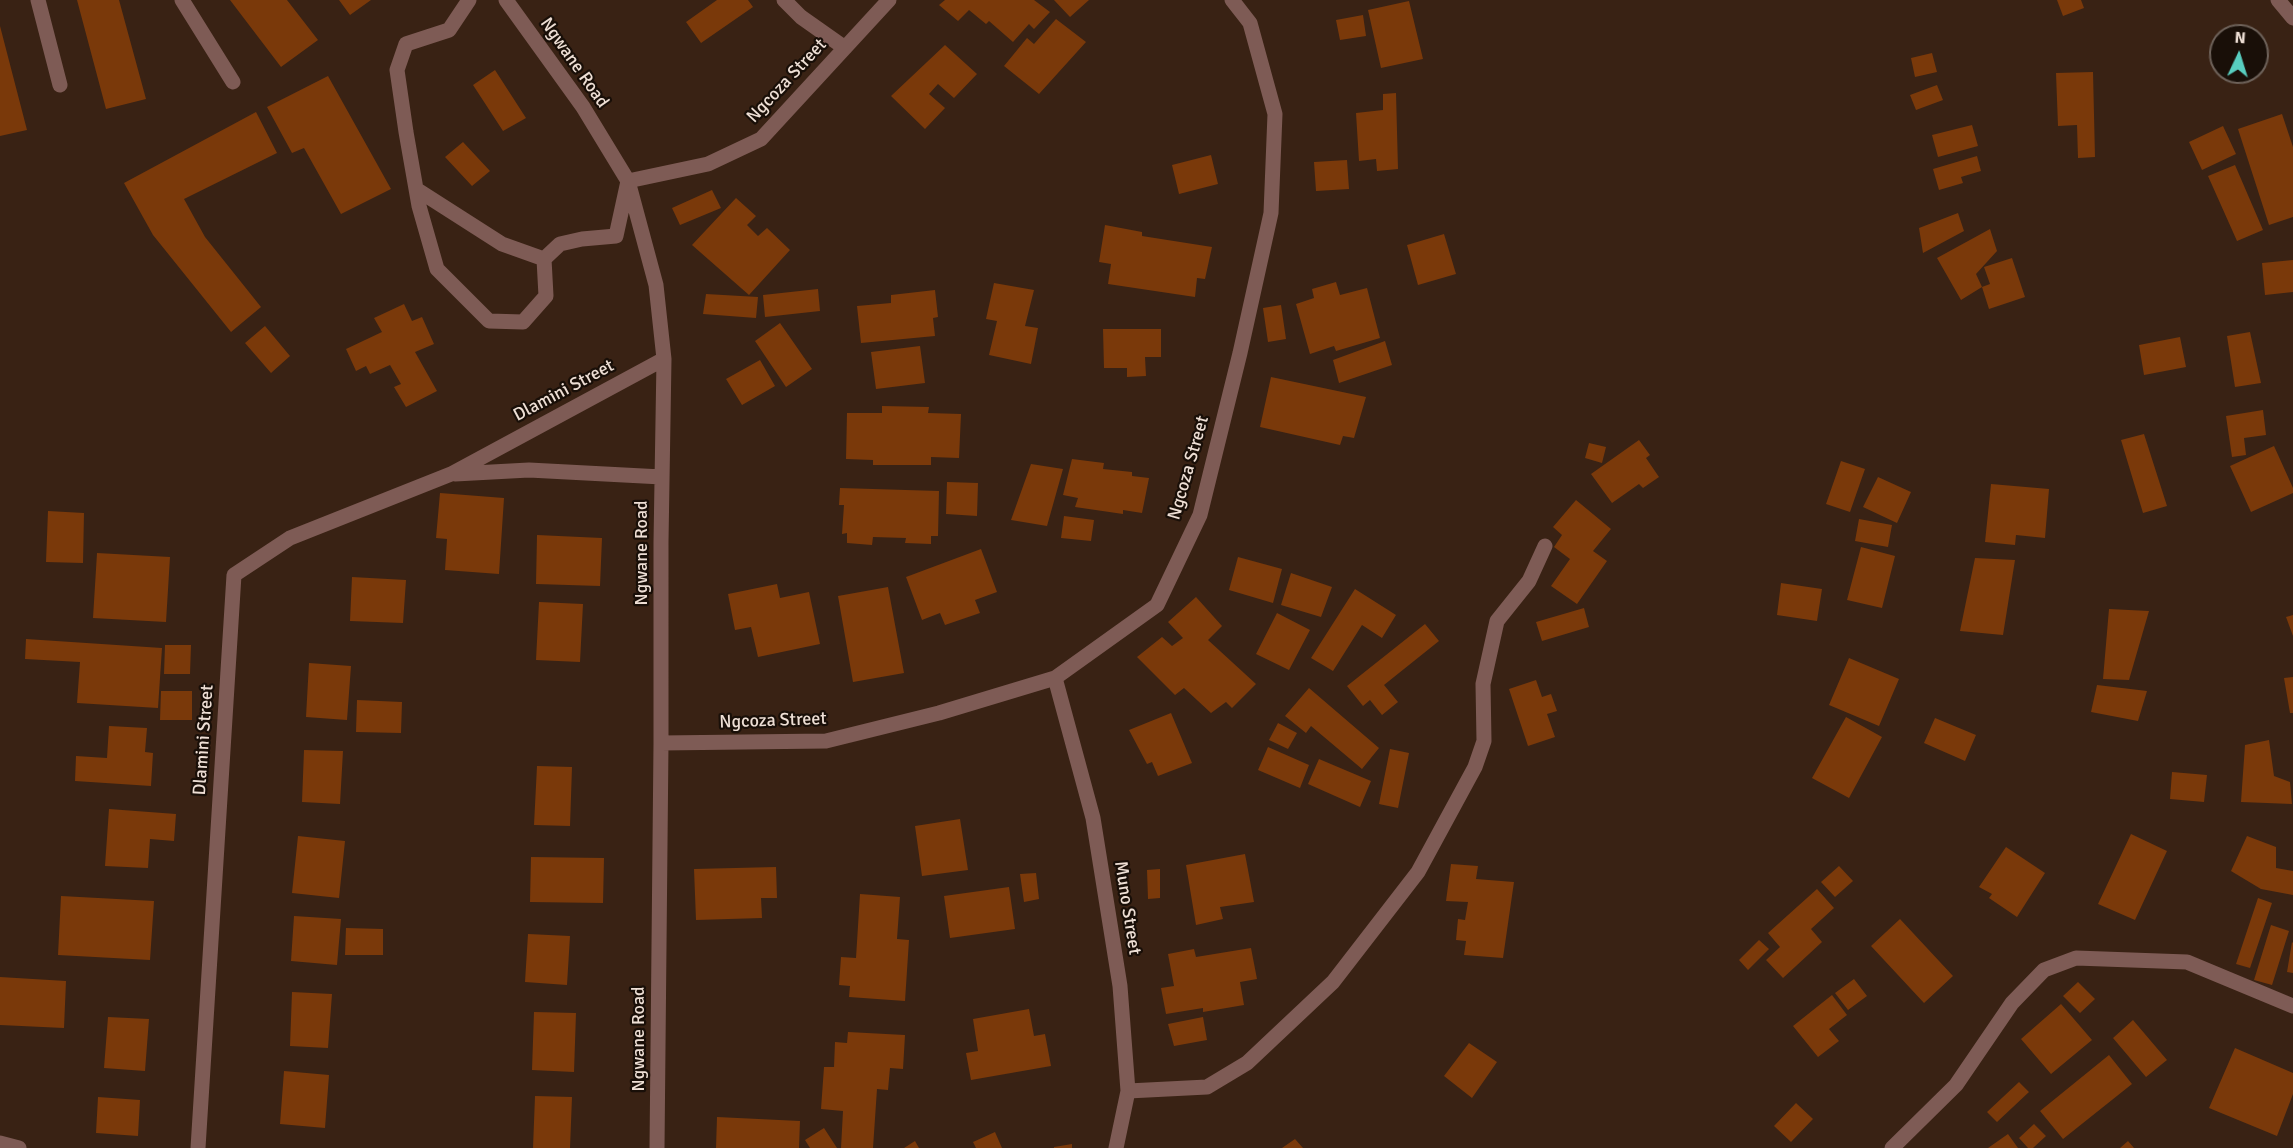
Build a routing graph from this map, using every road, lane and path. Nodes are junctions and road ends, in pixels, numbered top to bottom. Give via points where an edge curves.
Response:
1 (38, 0) edge
2 (182, 0) edge
3 (469, 0) edge
4 (506, 0) edge
5 (784, 0) edge
6 (889, 0) edge
7 (1232, 0) edge
8 (2278, 0) edge
9 (2293, 18) edge
10 (845, 48) junction
11 (233, 82) dead end
12 (60, 85) dead end
13 (628, 181) junction
14 (416, 189) junction
15 (544, 259) junction
16 (664, 359) junction
17 (451, 474) junction
18 (662, 477) junction
19 (1545, 546) dead end
20 (1055, 678) junction
21 (662, 744) junction
22 (2293, 1006) edge
23 (1128, 1091) junction
24 (0, 1143) edge
25 (19, 1148) edge
26 (198, 1148) edge
27 (657, 1148) edge
28 (1116, 1148) edge
29 (1892, 1148) edge

1 - 12 street
2 - 11 street
3 - 14 street via 448,30 406,44 397,70
4 - 13 street, Ngwane Road via 583,107
5 - 10 street
6 - 10 street, Ngcoza Street
7 - 20 street, Ngcoza Street via 1250,23 1275,114 1271,213 1200,515 1157,605
8 - 9 street
10 - 13 street, Ngcoza Street via 761,139 708,164
13 - 15 street via 616,236 560,244
13 - 16 street, Ngwane Road via 656,285
14 - 15 street via 502,244
14 - 15 street via 437,269 489,321 523,322 546,296
16 - 17 street, Dlamini Street
16 - 18 street, Ngwane Road
17 - 18 street, Dlamini Street via 529,470
17 - 26 street, Dlamini Street via 290,538 234,574
18 - 21 street, Ngwane Road
19 - 23 street via 1529,580 1497,621 1483,684 1484,741 1475,767 1419,872 1333,982 1247,1063 1207,1087
20 - 21 street, Ngcoza Street via 826,741
20 - 23 street, Muno Street via 1093,818 1120,986
21 - 27 street, Ngwane Road
22 - 29 street via 2187,962 2076,958 2044,970 2012,1003 1956,1085
23 - 28 street, Muno Street
24 - 25 street

